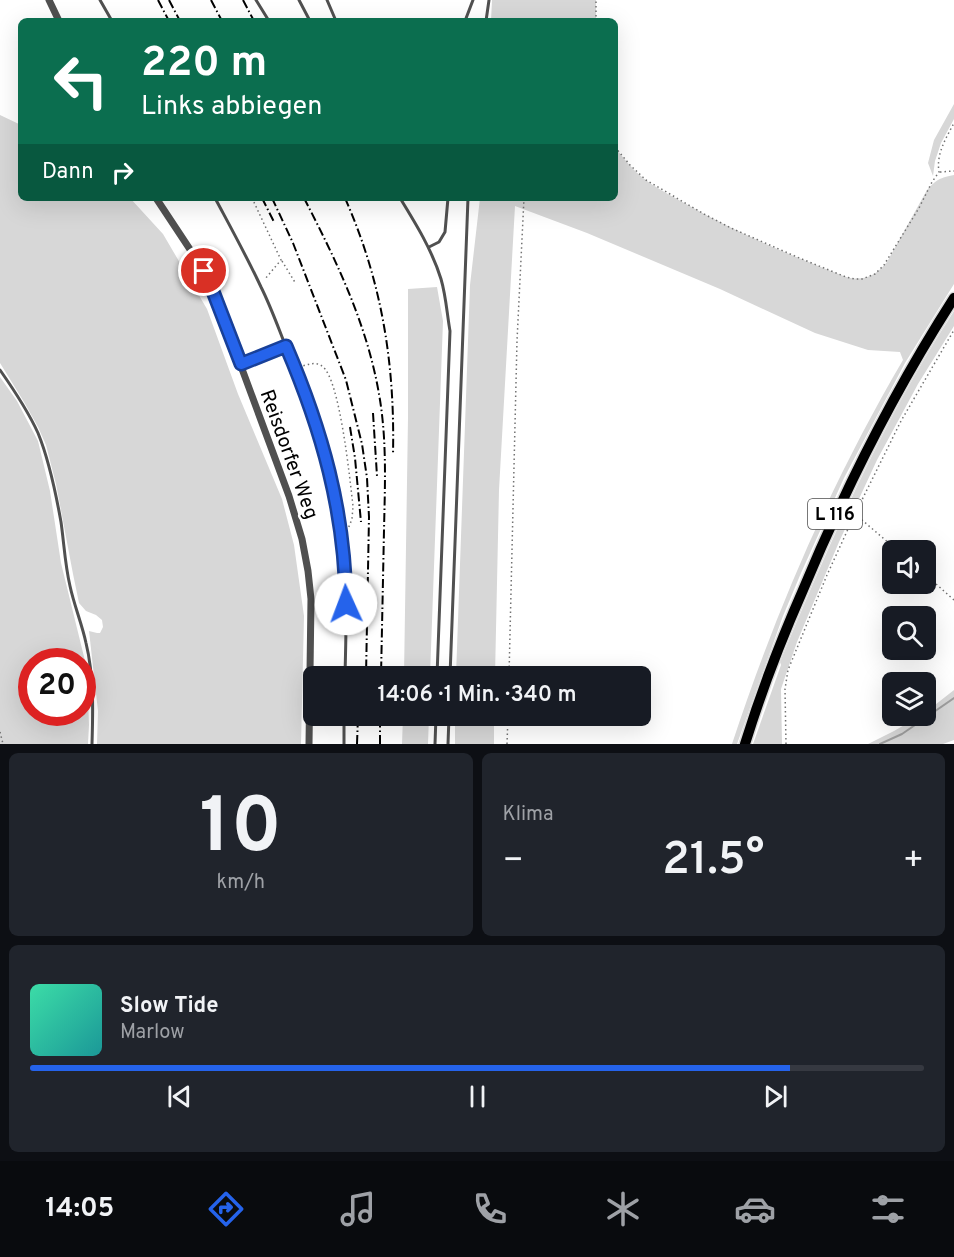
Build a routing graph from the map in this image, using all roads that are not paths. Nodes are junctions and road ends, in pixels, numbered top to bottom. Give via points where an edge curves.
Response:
1 (49, 0) edge
2 (100, 0) edge
3 (256, 0) edge
4 (299, 0) edge
5 (327, 0) edge
6 (473, 0) edge
7 (489, 0) edge
8 (58, 18) edge
9 (110, 18) edge
10 (267, 18) edge
11 (308, 18) edge
12 (335, 18) edge
13 (466, 18) edge
14 (486, 18) edge
15 (158, 201) edge
16 (217, 201) edge
17 (402, 201) edge
18 (448, 201) edge
19 (468, 201) edge
20 (429, 247) junction
21 (954, 298) edge
22 (286, 346) junction
23 (241, 364) junction
24 (0, 370) edge
25 (345, 666) edge
26 (437, 666) edge
27 (450, 666) edge
28 (344, 726) edge
29 (436, 726) edge
30 (449, 726) edge
31 (92, 744) edge
32 (309, 744) edge
33 (344, 744) edge
34 (435, 744) edge
35 (448, 744) edge
36 (745, 744) edge

1 - 8 street
2 - 9 lane
3 - 10 lane
4 - 11 lane
5 - 12 lane
6 - 13 lane
7 - 14 lane
15 - 23 street, Reisdorfer Weg via 207,278
16 - 22 lane via 260,284
17 - 20 lane
18 - 20 lane via 445,232 439,242
19 - 27 lane
20 - 26 lane via 442,282 450,331
21 - 36 main road, L 116 via 899,389 840,504 784,634
22 - 23 street
22 - 25 lane via 318,432 336,499 346,604
23 - 32 street, Reisdorfer Weg via 289,496 305,554 312,606
24 - 31 lane via 36,429 53,486 70,586 88,651 93,697
28 - 33 lane
29 - 34 lane
30 - 35 lane

